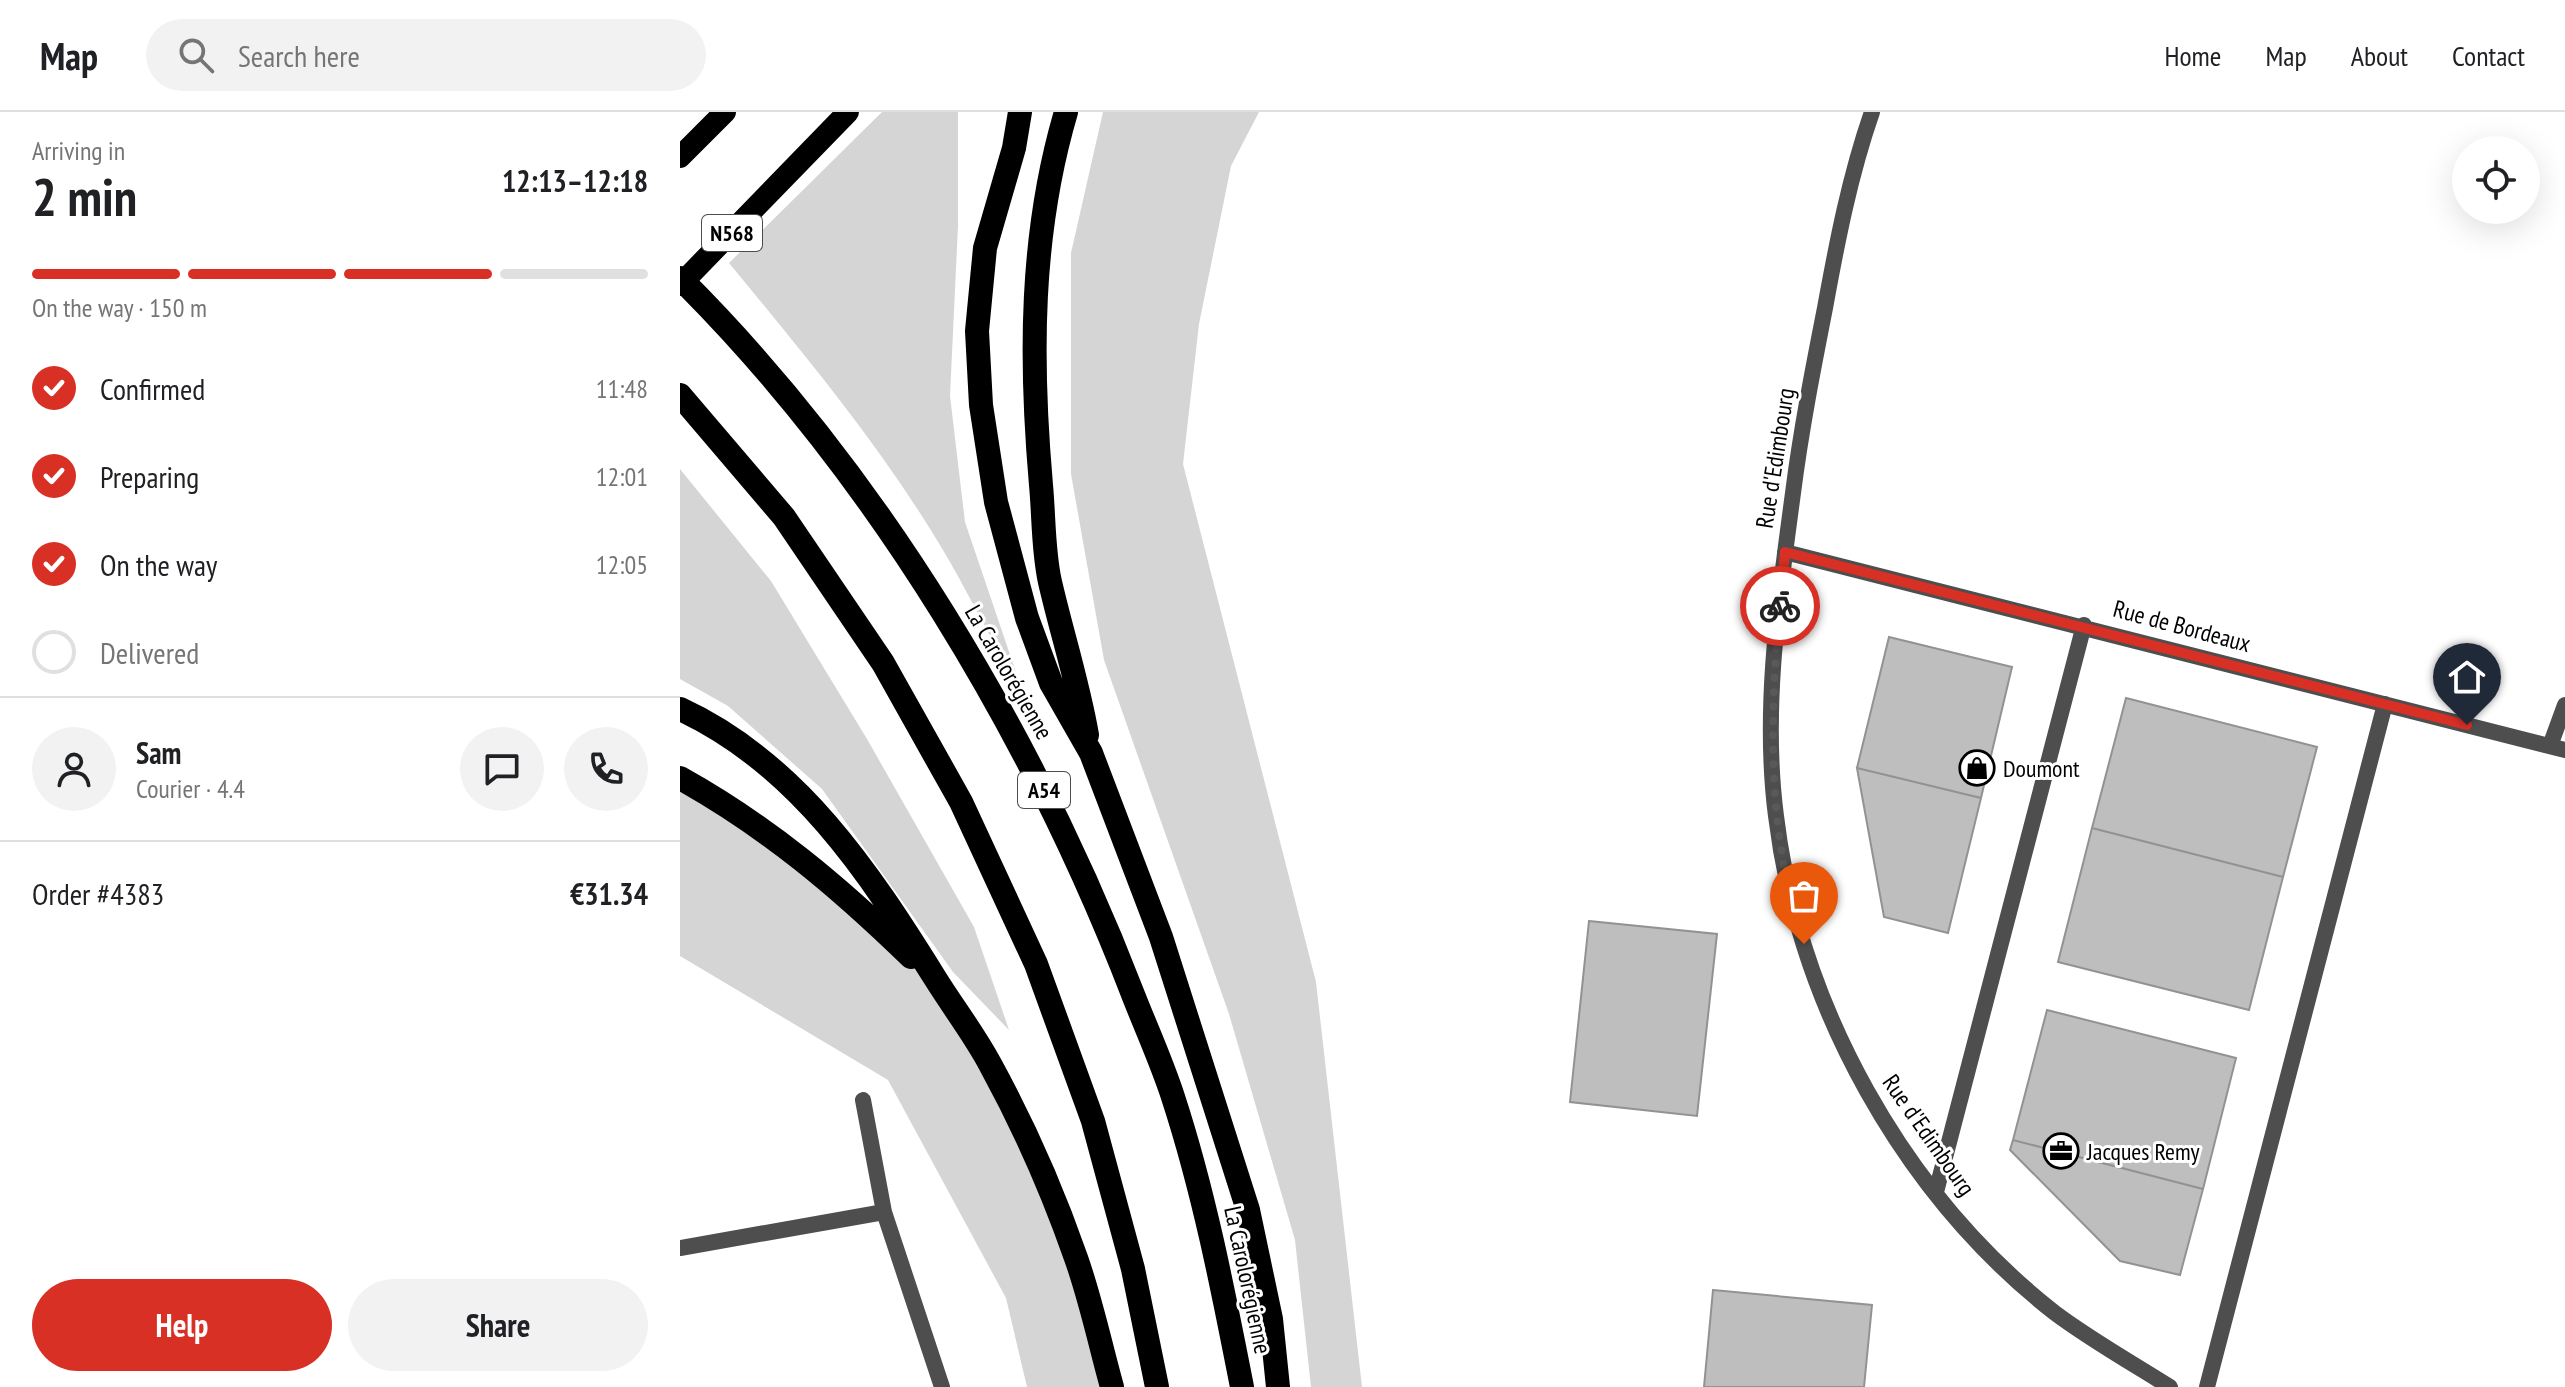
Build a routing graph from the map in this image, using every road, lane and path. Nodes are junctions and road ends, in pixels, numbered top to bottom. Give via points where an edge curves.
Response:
1 (848, 112) edge
2 (1020, 112) edge
3 (1066, 112) edge
4 (1872, 112) edge
5 (724, 113) edge
6 (680, 157) edge
7 (680, 278) edge
8 (680, 285) edge
9 (680, 395) edge
10 (1785, 552) junction
11 (2084, 625) junction
12 (2385, 704) junction
13 (2565, 705) edge
14 (680, 709) edge
15 (2557, 748) edge
16 (1091, 753) junction
17 (680, 778) edge
18 (937, 981) junction
19 (863, 1100) dead end
20 (1936, 1192) junction
21 (884, 1212) junction
22 (680, 1248) edge
23 (942, 1387) edge
24 (1112, 1387) edge
25 (1157, 1387) edge
26 (1242, 1387) edge
27 (1278, 1387) edge
28 (2170, 1387) edge
29 (2207, 1387) edge

1 - 8 highway, N568
2 - 16 highway via 985,248 977,331 981,405 996,502 1027,618 1051,683
3 - 16 highway via 1040,241 1032,341 1050,580 1075,667
4 - 10 street, Rue d'Edimbourg via 1842,216
5 - 6 highway
7 - 26 highway, La Carolorégienne / A54 via 735,333 845,471 945,616 1035,771 1110,935 1173,1097 1217,1257
9 - 25 highway via 784,517 883,663 961,802 1036,964 1093,1121 1133,1269
10 - 11 street, Rue de Bordeaux
10 - 20 street, Rue d'Edimbourg via 1772,691 1773,755 1776,816 1796,921 1828,1015 1871,1101
11 - 12 street, Rue de Bordeaux
11 - 20 street
12 - 15 street, Rue de Bordeaux
12 - 29 street
13 - 15 street
14 - 18 highway via 777,771 822,818 884,896
16 - 27 highway via 1161,937 1248,1210 1271,1319
17 - 18 highway via 741,812 838,888
18 - 24 highway via 989,1062 1025,1132 1077,1259
19 - 21 street
20 - 28 street, Rue d'Edimbourg via 1975,1238 2055,1313
21 - 22 street
21 - 23 street

